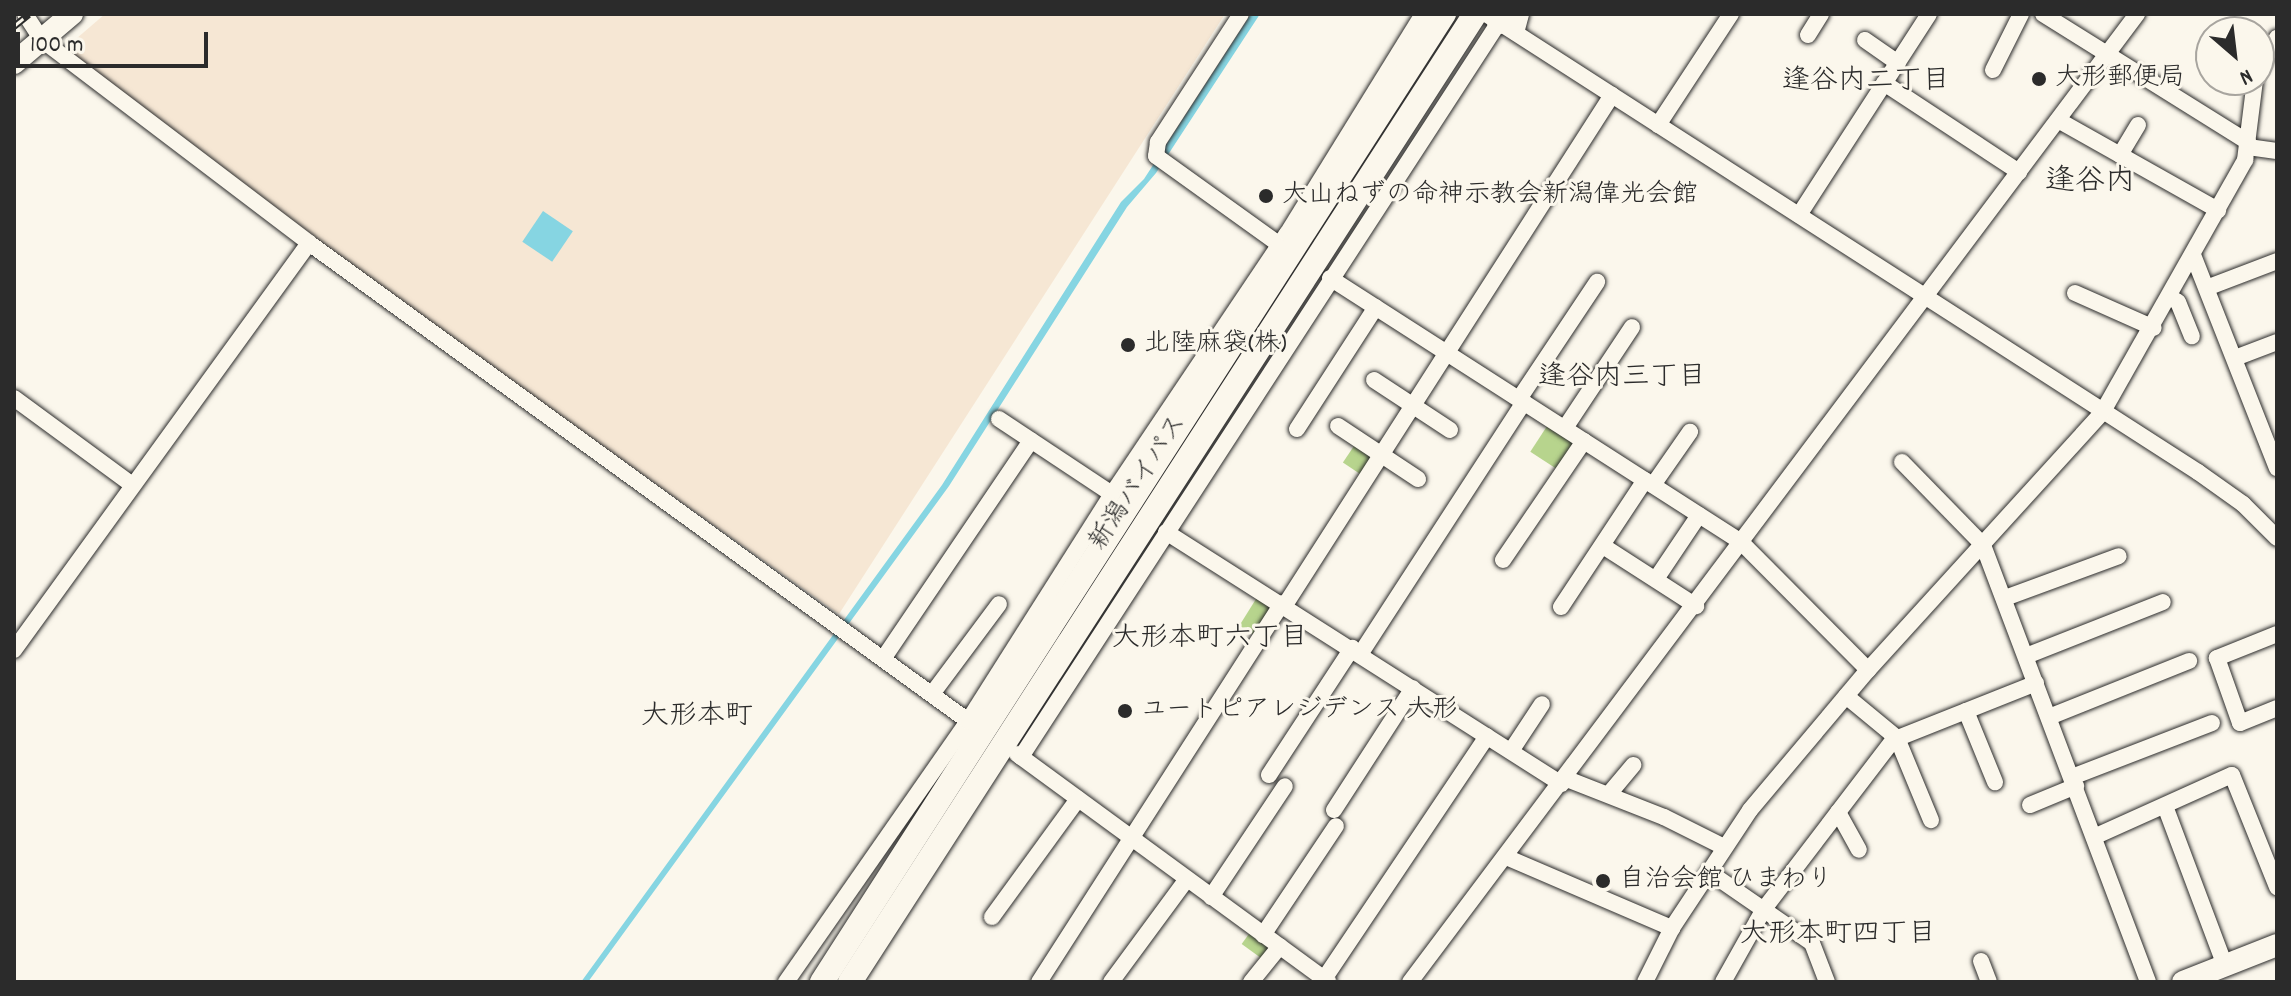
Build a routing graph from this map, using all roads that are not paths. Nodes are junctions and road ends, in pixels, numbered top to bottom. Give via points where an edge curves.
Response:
1 (25, 14) edge
2 (72, 14) edge
3 (1241, 14) edge
4 (1423, 14) edge
5 (1444, 14) edge
6 (1731, 14) edge
7 (1821, 14) edge
8 (2021, 14) edge
9 (2043, 14) edge
10 (2137, 14) edge
11 (1928, 15) edge
12 (2060, 19) edge
13 (1495, 20) edge
14 (1808, 35) dead end
15 (42, 40) junction
16 (1865, 40) dead end
17 (2107, 54) junction
18 (14, 63) edge
19 (1898, 63) junction
20 (1993, 70) dead end
21 (1884, 83) junction
22 (1612, 95) junction
23 (2253, 96) edge
24 (2058, 120) junction
25 (1658, 125) junction
26 (2138, 125) dead end
27 (2248, 145) junction
28 (2277, 151) edge
29 (2120, 155) junction
30 (2019, 172) junction
31 (2218, 210) junction
32 (1799, 215) junction
33 (309, 243) junction
34 (1280, 245) junction
35 (2193, 255) junction
36 (2277, 261) edge
37 (1330, 278) junction
38 (1597, 282) dead end
39 (2209, 287) junction
40 (2075, 293) dead end
41 (1925, 297) junction
42 (2170, 297) junction
43 (1376, 307) junction
44 (1632, 327) dead end
45 (2154, 328) junction
46 (2192, 336) dead end
47 (2277, 342) edge
48 (1448, 353) junction
49 (2235, 358) junction
50 (1374, 380) dead end
51 (14, 398) edge
52 (1521, 400) junction
53 (1414, 406) junction
54 (2102, 413) junction
55 (999, 419) dead end
56 (1338, 426) dead end
57 (1565, 428) junction
58 (1297, 429) dead end
59 (2270, 429) edge
60 (1450, 430) dead end
61 (1690, 432) dead end
62 (1031, 440) junction
63 (1584, 441) junction
64 (1382, 455) junction
65 (1902, 462) dead end
66 (2277, 468) edge
67 (1418, 479) dead end
68 (1649, 483) junction
69 (131, 484) junction
70 (1112, 494) junction
71 (1699, 515) junction
72 (1166, 532) junction
73 (2277, 538) edge
74 (1742, 543) junction
75 (1983, 545) junction
76 (1603, 546) junction
77 (2119, 556) dead end
78 (1503, 560) dead end
79 (1656, 579) junction
80 (2005, 598) junction
81 (2163, 602) dead end
82 (999, 604) dead end
83 (1284, 604) junction
84 (1696, 606) junction
85 (1561, 607) dead end
86 (2277, 634) edge
87 (14, 650) edge
88 (1357, 651) junction
89 (2026, 656) junction
90 (883, 659) junction
91 (2189, 661) dead end
92 (1868, 670) junction
93 (2036, 683) junction
94 (1413, 688) junction
95 (932, 694) junction
96 (1846, 696) junction
97 (1542, 704) dead end
98 (2277, 708) edge
99 (1966, 711) junction
100 (2049, 717) junction
101 (968, 721) junction
102 (2212, 723) dead end
103 (1487, 736) junction
104 (1897, 738) junction
105 (1511, 751) junction
106 (1633, 765) dead end
107 (1269, 775) dead end
108 (2074, 781) junction
109 (1565, 782) junction
110 (1995, 782) dead end
111 (1285, 786) dead end
112 (1609, 794) junction
113 (1078, 799) junction
114 (2030, 805) dead end
115 (2165, 806) junction
116 (1838, 812) junction
117 (1931, 820) dead end
118 (917, 833) junction
119 (2096, 836) junction
120 (1132, 838) junction
121 (1724, 847) junction
122 (1859, 850) dead end
123 (1506, 857) junction
124 (930, 859) junction
125 (1709, 872) junction
126 (1187, 879) junction
127 (2277, 887) edge
128 (1211, 897) junction
129 (1764, 909) junction
130 (992, 917) dead end
131 (1672, 928) junction
132 (1263, 935) junction
133 (2277, 945) edge
134 (1280, 946) junction
135 (1981, 961) dead end
136 (1734, 962) junction
137 (2225, 966) junction
138 (1325, 981) edge
139 (786, 982) edge
140 (803, 982) edge
141 (822, 982) edge
142 (850, 982) edge
143 (861, 982) edge
144 (1039, 982) edge
145 (1111, 982) edge
146 (1251, 982) edge
147 (1410, 982) edge
148 (1645, 982) edge
149 (1723, 982) edge
150 (1741, 982) edge
151 (1827, 982) edge
152 (1989, 982) edge
153 (2148, 982) edge
154 (2183, 982) edge

1 - 15 street
2 - 15 main road
3 - 34 street via 1158,142 1161,160
4 - 34 street
5 - 118 highway, 新潟バイパス
6 - 25 street
7 - 14 street
8 - 20 street
9 - 12 street
10 - 17 street
11 - 19 street
12 - 17 street
13 - 22 street
13 - 37 street
13 - 124 highway, 新潟バイパス
15 - 18 main road
15 - 33 street
16 - 19 street
17 - 24 street
17 - 27 street
19 - 21 street
21 - 30 street
21 - 32 street
22 - 25 street
22 - 48 street
23 - 27 street
24 - 29 street
24 - 30 street
25 - 32 street
26 - 29 street
27 - 28 street
27 - 31 street
29 - 31 street
30 - 41 street
31 - 35 street
32 - 41 street
33 - 69 street
33 - 90 street
34 - 70 street
35 - 39 street
35 - 42 street
36 - 39 street
37 - 43 street
37 - 72 street
38 - 52 street
39 - 49 street
40 - 45 street
41 - 54 street
41 - 74 street
42 - 45 street
42 - 46 street via 2178,302
43 - 48 street
43 - 58 street
44 - 57 street
45 - 54 street
47 - 49 street
48 - 52 street
48 - 53 street
49 - 59 street
50 - 53 street
51 - 69 street
52 - 57 street
52 - 88 street
53 - 60 street
53 - 64 street
54 - 73 street via 2232,496
54 - 75 street
55 - 62 street
56 - 64 street
57 - 63 street
59 - 66 street
61 - 68 street
62 - 70 street
62 - 90 street
63 - 68 street
63 - 78 street
64 - 67 street
64 - 83 street
65 - 75 street
68 - 71 street
68 - 76 street
69 - 87 street
70 - 101 street
71 - 74 street
71 - 79 street
72 - 83 street
72 - 113 street via 1019,756
74 - 84 street
74 - 92 street
75 - 80 street
75 - 92 street
76 - 79 street
76 - 85 street
77 - 80 street
79 - 84 street
80 - 89 street
81 - 89 street
82 - 95 street
83 - 88 street
83 - 120 street
84 - 109 street
86 - 98 street via 2217,658 2240,723
88 - 94 street
88 - 107 street
89 - 93 street
90 - 95 street
91 - 100 street
92 - 96 street
93 - 99 street
93 - 100 street
94 - 103 street
94 - 132 street
95 - 101 street
96 - 104 street
96 - 121 street
97 - 105 street
99 - 104 street
99 - 110 street
100 - 108 street
101 - 139 street
102 - 108 street
103 - 105 street
103 - 138 street
104 - 116 street
104 - 117 street
105 - 109 street
106 - 112 street
108 - 114 street
108 - 119 street
109 - 112 street
109 - 123 street
111 - 128 street
112 - 121 street
113 - 120 street
113 - 130 street
115 - 119 street
115 - 127 street via 2232,775
115 - 137 street
116 - 122 street
116 - 129 street
118 - 140 highway
118 - 141 highway, 新潟バイパス
119 - 153 street
120 - 126 street
120 - 144 street
121 - 125 street
123 - 131 street
123 - 147 street
124 - 142 highway, 新潟バイパス
124 - 143 highway
125 - 129 street
125 - 131 street
126 - 128 street
126 - 145 street
128 - 132 street
129 - 136 street
129 - 151 street via 1812,943
131 - 148 street
132 - 134 street
133 - 137 main road
134 - 138 street
134 - 146 street
135 - 152 street
136 - 149 street
136 - 150 street
137 - 154 main road

